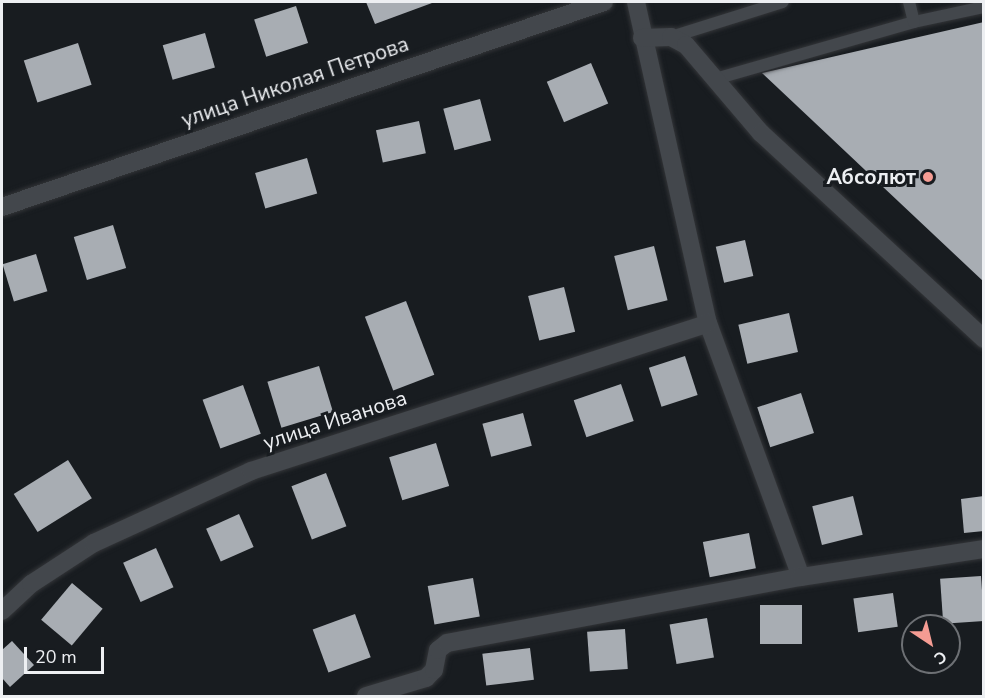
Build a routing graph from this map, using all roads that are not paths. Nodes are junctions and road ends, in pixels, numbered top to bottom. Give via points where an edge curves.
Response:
1 (602, 2) edge
2 (636, 2) edge
3 (783, 2) edge
4 (909, 2) edge
5 (984, 7) edge
6 (914, 22) junction
7 (670, 37) junction
8 (642, 38) junction
9 (715, 79) junction
10 (2, 207) edge
11 (708, 323) junction
12 (984, 339) edge
13 (984, 549) edge
14 (801, 577) junction
15 (2, 611) edge
16 (366, 696) edge

1 - 10 street, улица Николая Петрова
2 - 8 street
3 - 7 lane
4 - 6 lane
5 - 6 lane
6 - 9 lane
7 - 8 street
7 - 9 street via 686,45
8 - 11 street
9 - 12 street via 761,133
11 - 14 street
11 - 15 street, улица Иванова via 251,471 94,543 31,584
13 - 14 street
14 - 16 street via 447,643 438,650 434,670 426,678

